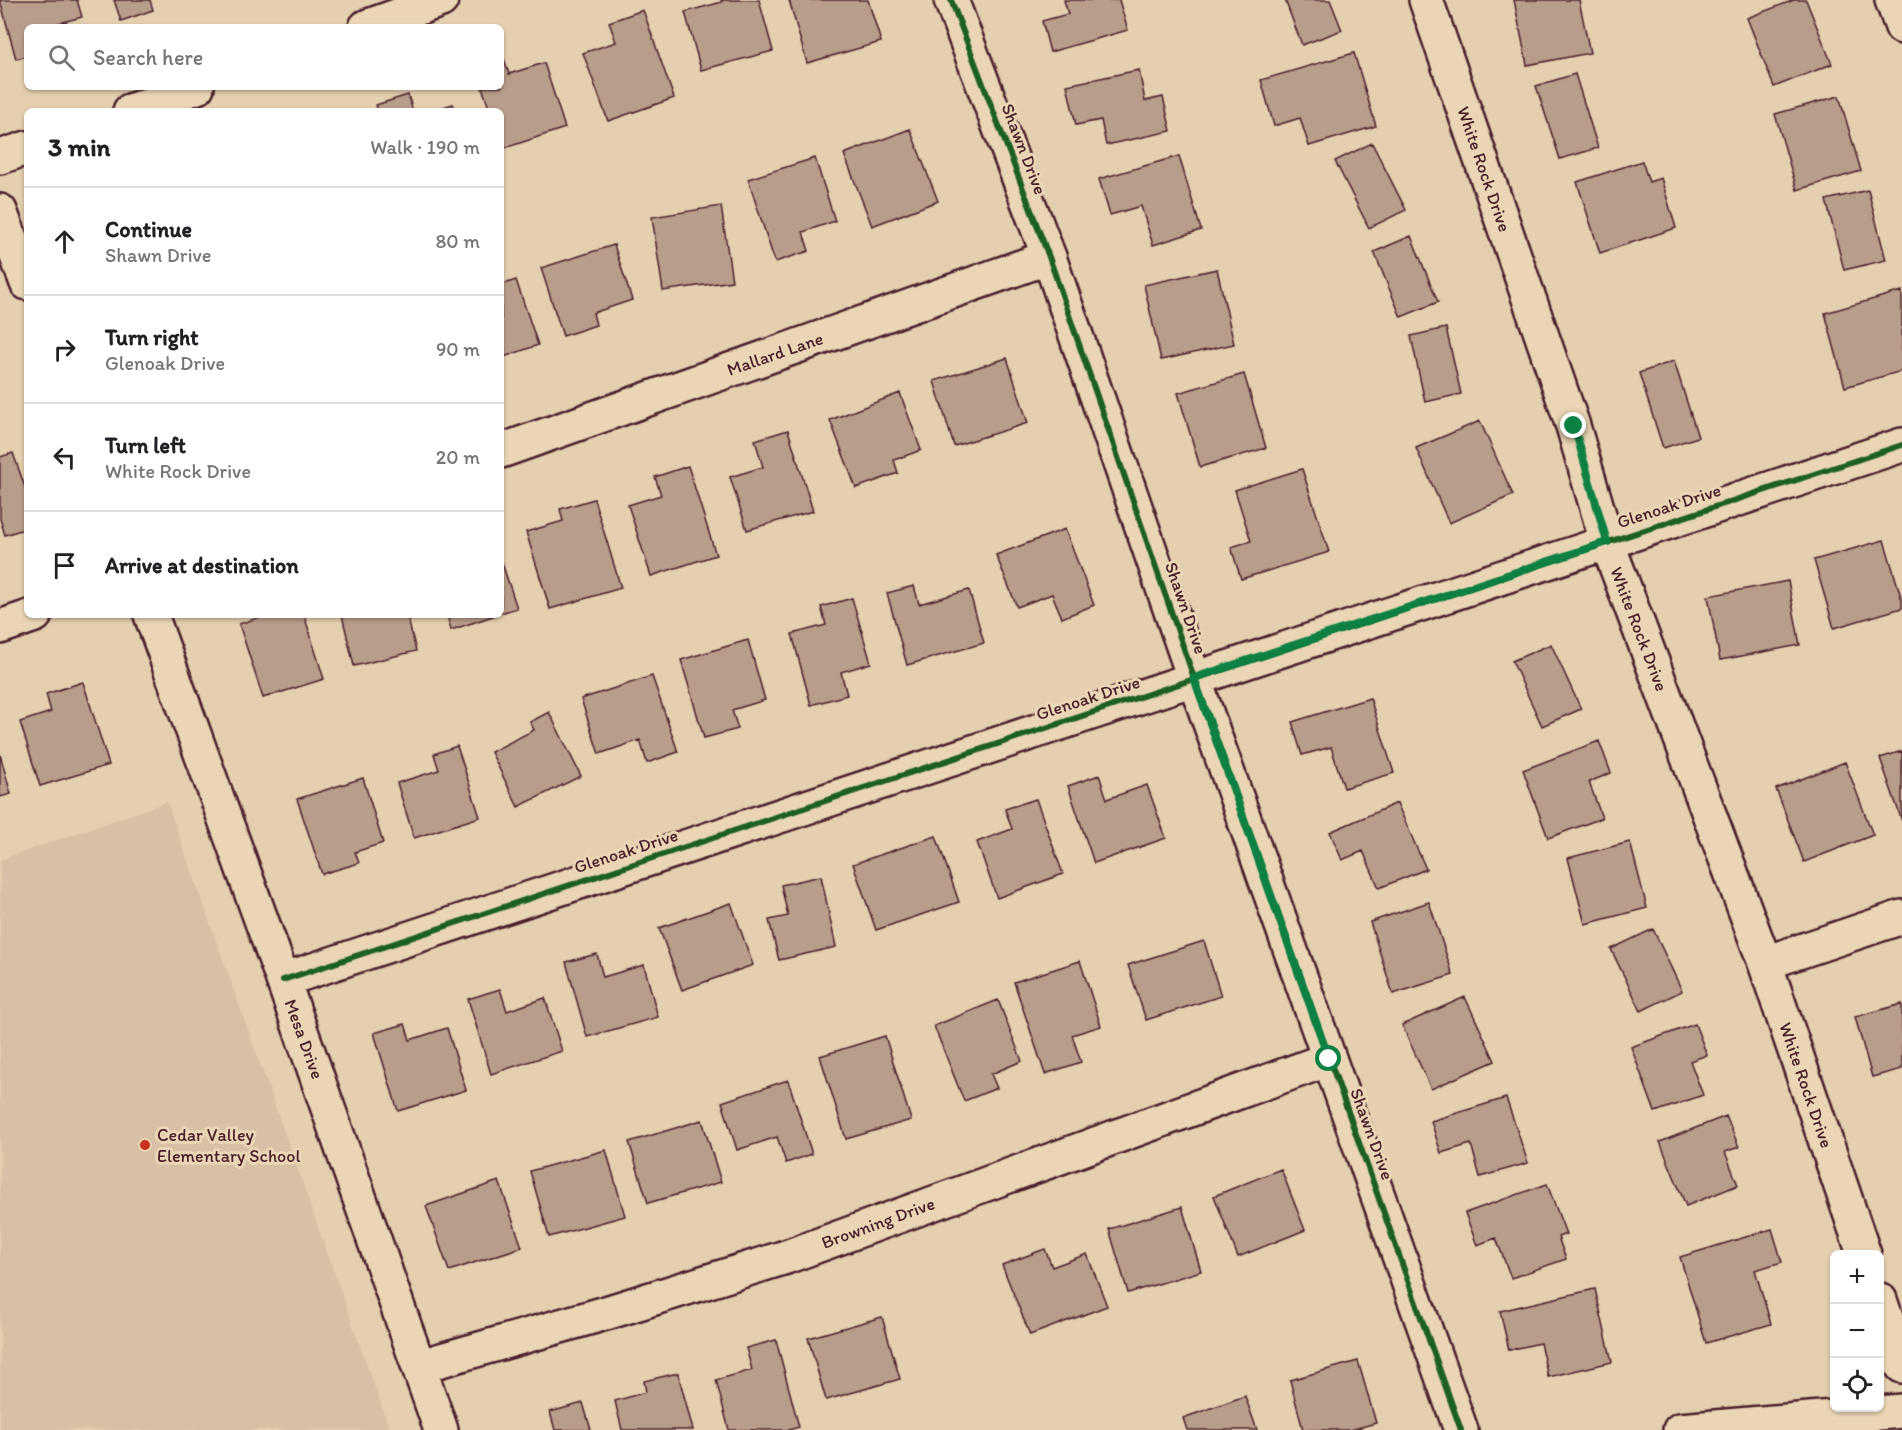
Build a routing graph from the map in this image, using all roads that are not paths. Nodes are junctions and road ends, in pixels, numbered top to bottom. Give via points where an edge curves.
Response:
1 (441, 0) edge
2 (951, 0) edge
3 (1426, 0) edge
4 (1892, 0) edge
5 (374, 24) edge
6 (1902, 27) edge
7 (189, 90) edge
8 (138, 108) edge
9 (24, 149) edge
10 (0, 158) edge
11 (0, 211) edge
12 (1049, 257) junction
13 (24, 275) edge
14 (1902, 445) edge
15 (504, 450) edge
16 (1607, 542) junction
17 (26, 618) edge
18 (152, 618) edge
19 (0, 627) edge
20 (1194, 678) junction
21 (1902, 917) edge
22 (1765, 963) junction
23 (283, 980) junction
24 (1329, 1059) junction
25 (1863, 1250) edge
26 (1881, 1304) edge
27 (420, 1366) junction
28 (1902, 1366) edge
29 (1902, 1411) edge
30 (441, 1430) edge
31 (1461, 1430) edge
32 (1680, 1430) edge

1 - 5 street
2 - 12 street, Shawn Drive
3 - 16 street, White Rock Drive via 1574,426
4 - 6 street
7 - 8 street
9 - 10 street
11 - 13 street
12 - 15 street, Mallard Lane
12 - 20 street, Shawn Drive
14 - 16 street, Glenoak Drive
16 - 20 street, Glenoak Drive
16 - 22 street, White Rock Drive
17 - 19 street
18 - 23 street, Mesa Drive
20 - 23 street, Glenoak Drive
20 - 24 street, Shawn Drive
21 - 22 street
22 - 25 street, White Rock Drive
23 - 27 street, Mesa Drive
24 - 27 street, Browning Drive via 786,1257
24 - 31 street, Shawn Drive
26 - 28 street
27 - 30 street, Mesa Drive
29 - 32 street

